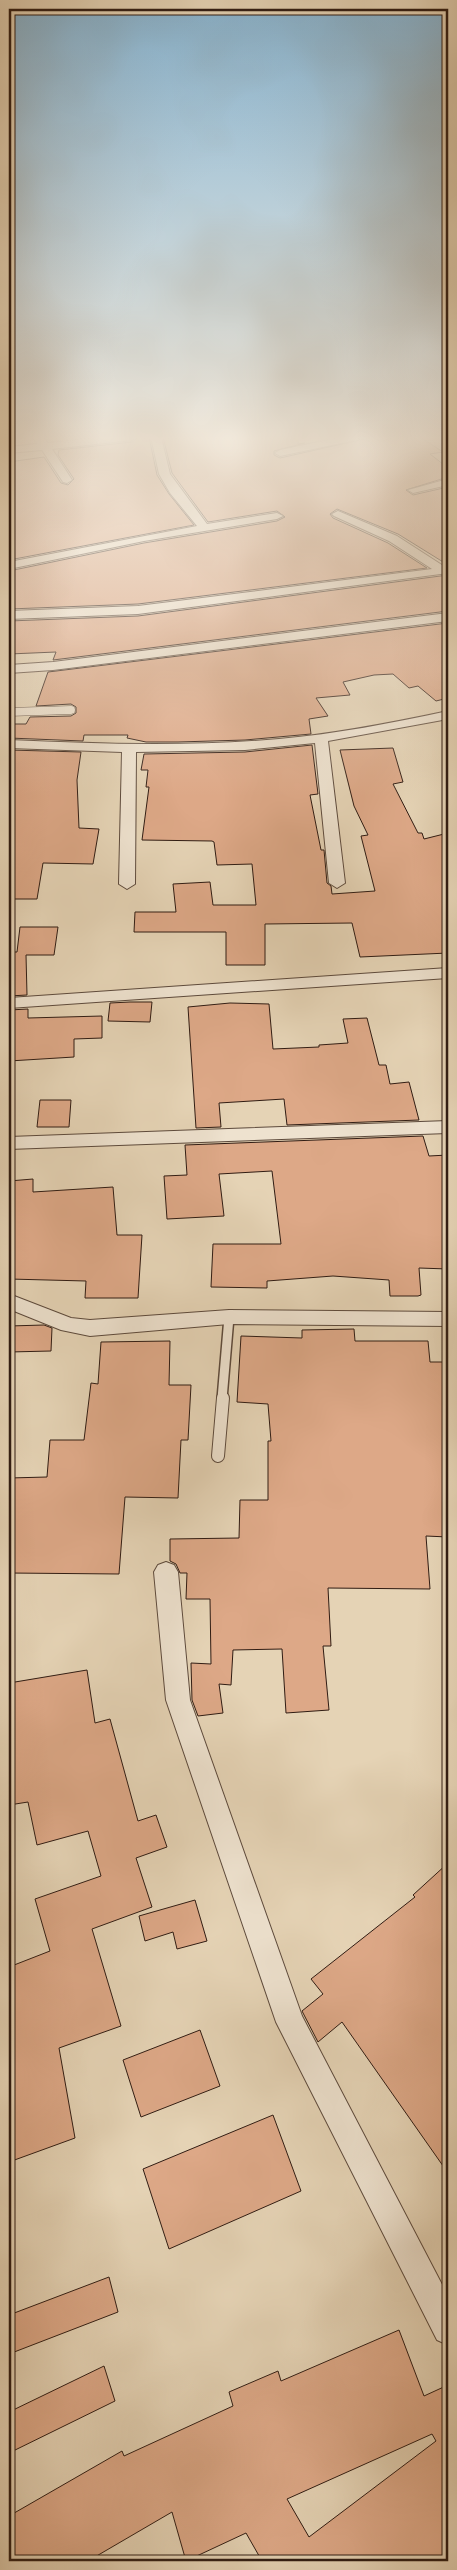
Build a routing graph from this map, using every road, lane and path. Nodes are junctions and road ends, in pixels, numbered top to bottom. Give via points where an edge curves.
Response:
1 (56, 557) edge
2 (425, 557) edge
3 (9, 566) edge
4 (446, 570) edge
5 (9, 615) edge
6 (448, 617) edge
7 (9, 669) edge
8 (71, 710) dead end
9 (9, 712) edge
10 (448, 715) edge
11 (320, 738) junction
12 (9, 744) edge
13 (129, 747) junction
14 (336, 883) dead end
15 (127, 884) dead end
16 (448, 973) edge
17 (9, 1003) edge
18 (448, 1127) edge
19 (9, 1143) edge
20 (9, 1301) edge
21 (229, 1317) junction
22 (448, 1318) edge
23 (218, 1456) dead end
24 (166, 1572) dead end
25 (448, 2329) edge

1 - 3 street
2 - 4 street
4 - 5 street via 138,610
6 - 7 street
8 - 9 lane
10 - 11 street
11 - 13 street via 252,745
11 - 14 street
12 - 13 street
13 - 15 street
16 - 17 street
18 - 19 street
20 - 21 street via 68,1326 90,1328
21 - 22 street
21 - 23 lane
24 - 25 street via 178,1700 290,2022

